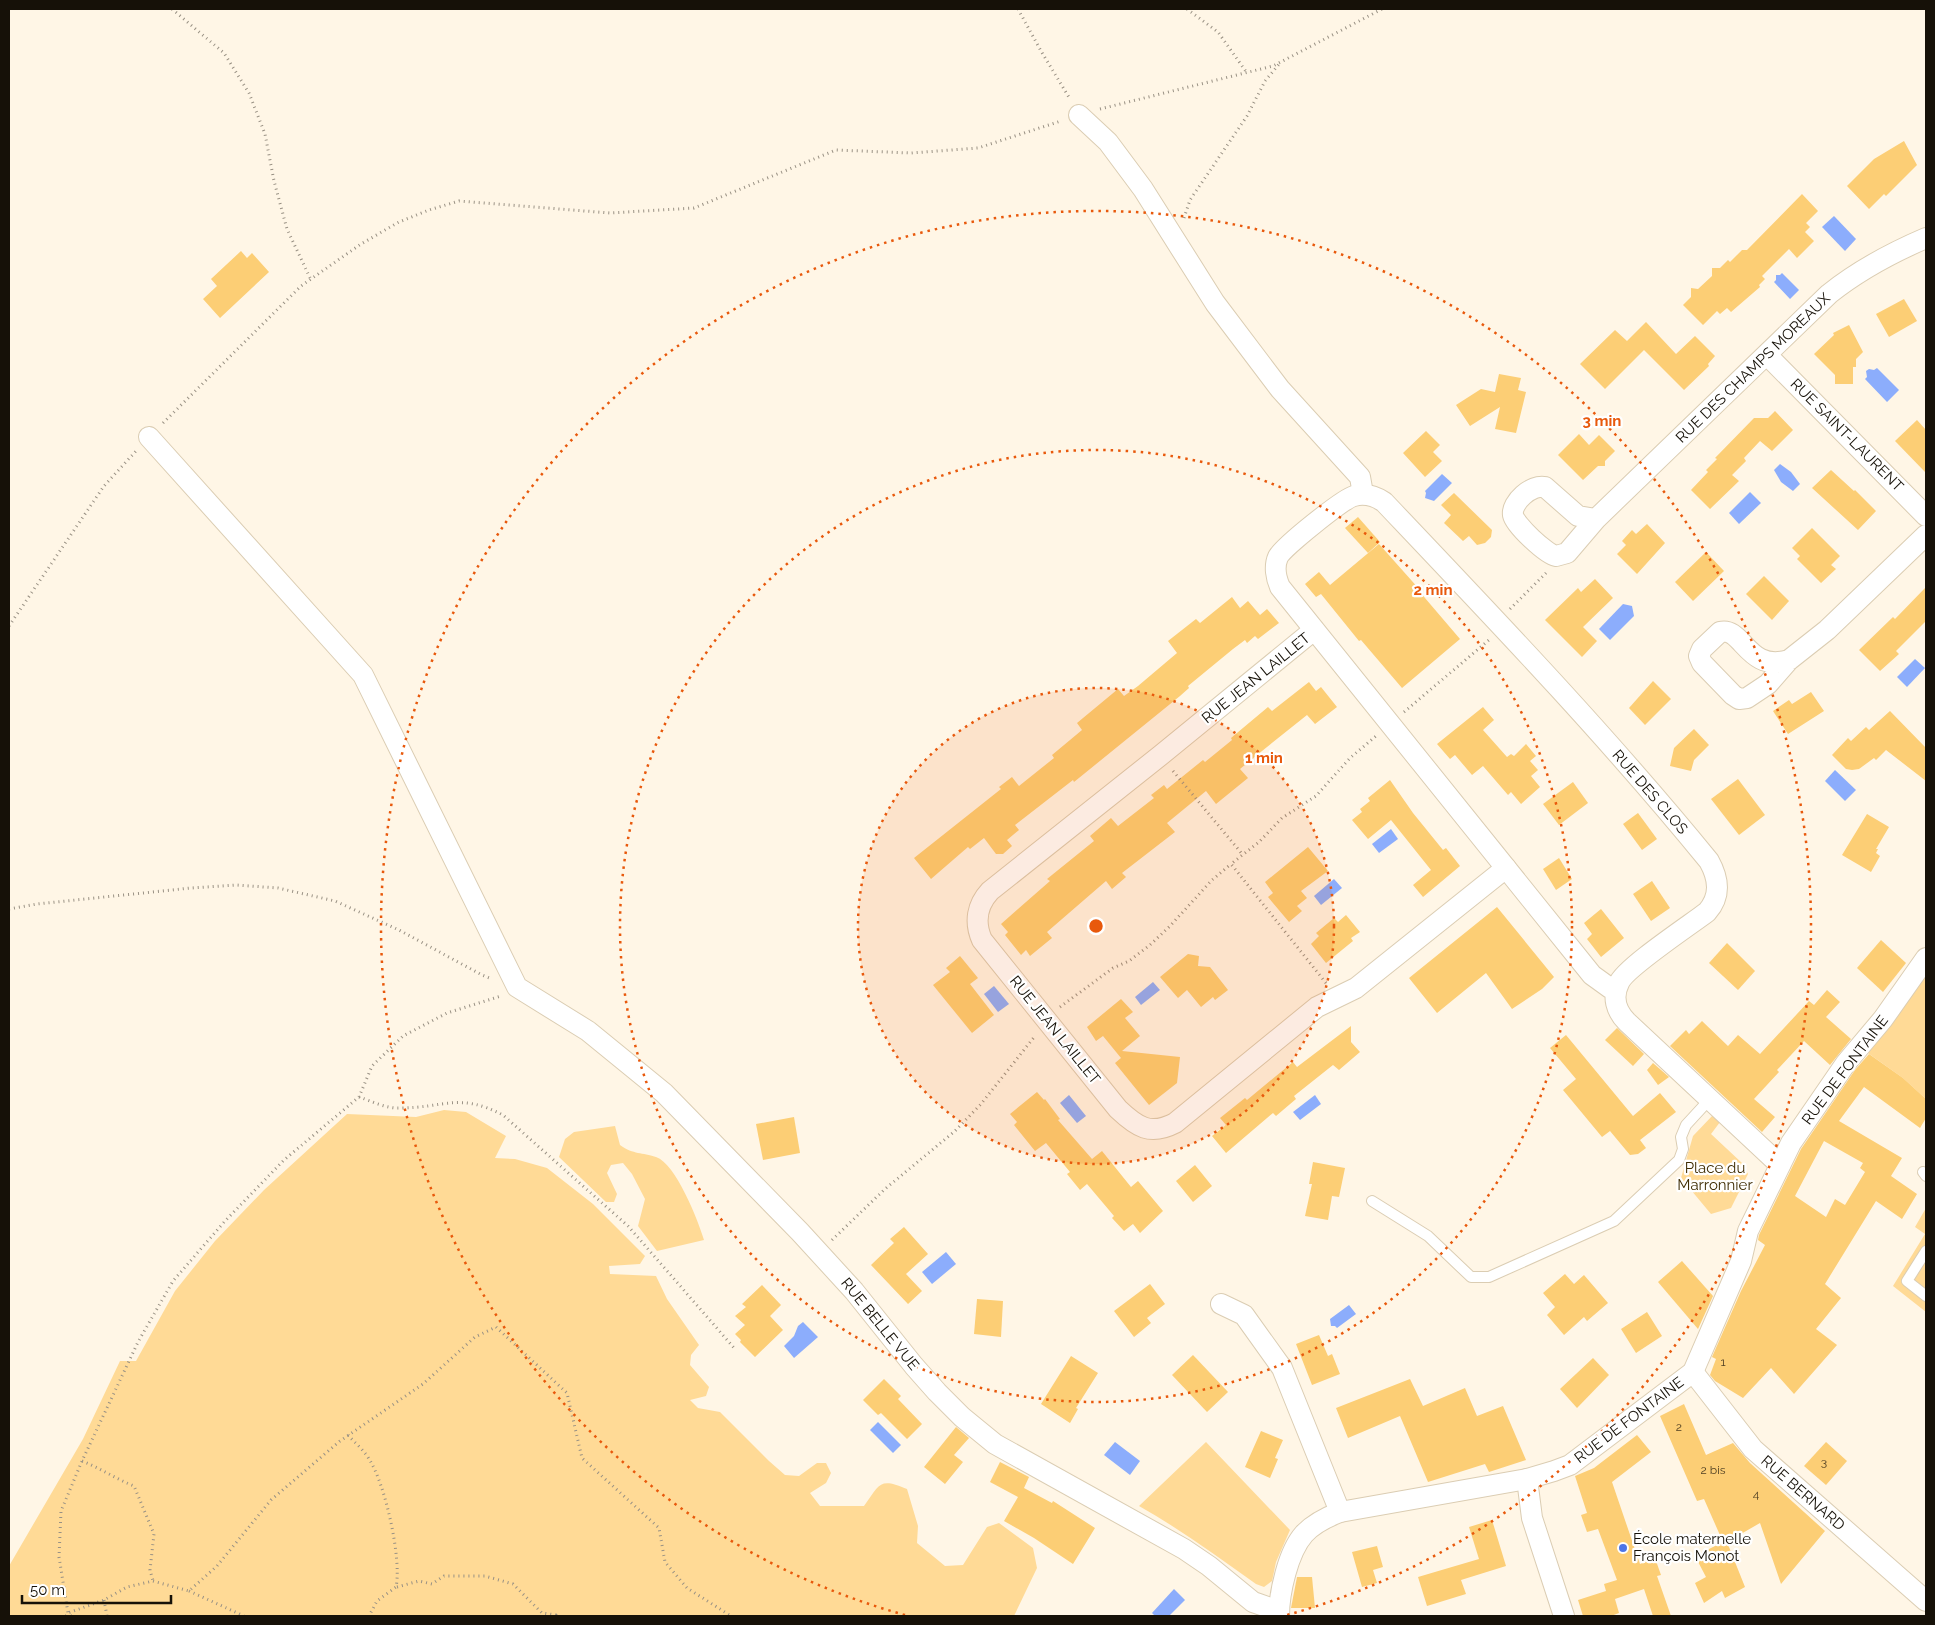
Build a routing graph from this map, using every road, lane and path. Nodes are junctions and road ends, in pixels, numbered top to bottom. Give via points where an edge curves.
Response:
1 (172, 9) edge
2 (1018, 9) edge
3 (1187, 9) edge
4 (1382, 9) edge
5 (1282, 62) junction
6 (1248, 73) junction
7 (1080, 115) junction
8 (1926, 238) edge
9 (1184, 251) junction
10 (311, 280) junction
11 (1767, 355) junction
12 (150, 437) junction
13 (1363, 494) junction
14 (1926, 516) edge
15 (1596, 519) junction
16 (1926, 535) edge
17 (1556, 556) junction
18 (9, 626) edge
19 (1500, 626) junction
20 (1314, 630) junction
21 (1789, 660) dead end
22 (1390, 724) junction
23 (1161, 755) junction
24 (1243, 855) junction
25 (1231, 864) junction
26 (1506, 868) junction
27 (9, 909) edge
28 (1926, 958) edge
29 (517, 987) junction
30 (1616, 989) junction
31 (1337, 997) junction
32 (1048, 1020) junction
33 (359, 1097) junction
34 (1709, 1100) junction
35 (1780, 1165) junction
36 (1372, 1201) dead end
37 (1926, 1251) edge
38 (818, 1253) junction
39 (1926, 1296) edge
40 (1221, 1304) dead end
41 (734, 1349) dead end
42 (1693, 1372) junction
43 (348, 1435) junction
44 (83, 1459) junction
45 (1527, 1479) junction
46 (1340, 1512) junction
47 (153, 1581) junction
48 (396, 1588) junction
49 (189, 1591) junction
50 (104, 1600) junction
51 (1926, 1601) edge
52 (1279, 1613) edge
53 (68, 1615) edge
54 (107, 1616) edge
55 (244, 1616) edge
56 (369, 1616) edge
57 (556, 1616) edge
58 (731, 1616) edge
59 (1564, 1616) edge

1 - 10 path via 224,53 249,93 265,134 287,229
2 - 7 path
3 - 6 path via 1218,32
4 - 5 path
5 - 6 path
5 - 9 path via 1265,80 1247,116 1190,200 1182,226
6 - 7 path
7 - 9 street via 1108,142
7 - 10 path via 978,148 911,153 836,150 694,208 610,213 459,201 398,222
8 - 11 street, RUE DES CHAMPS MOREAUX via 1878,260 1845,281
9 - 13 street via 1216,303 1280,389 1360,477
10 - 12 path via 294,293
11 - 14 street, RUE SAINT-LAURENT
11 - 15 street, RUE DES CHAMPS MOREAUX
12 - 18 path via 104,486
12 - 29 street via 363,675
13 - 19 street, RUE DES CLOS via 1384,502
13 - 20 street, RUE JEAN LAILLET via 1348,498 1287,546 1278,557 1276,570 1280,587
15 - 17 street, RUE DES CHAMPS MOREAUX via 1567,553
15 - 17 street via 1578,516 1544,487 1530,488 1514,507 1513,516 1546,552
16 - 21 street via 1827,630
17 - 19 path via 1550,569
19 - 22 path
19 - 30 street, RUE DES CLOS via 1649,788 1715,872 1717,894 1707,912 1624,974
20 - 22 street, RUE JEAN LAILLET
20 - 23 street, RUE JEAN LAILLET
22 - 24 path via 1350,758 1316,796 1282,818
22 - 26 street, RUE JEAN LAILLET
23 - 24 path
23 - 32 street, RUE JEAN LAILLET via 990,891 980,904 978,930 982,940
24 - 25 path
25 - 31 path
25 - 32 path via 1150,945 1108,972 1055,1011
26 - 30 street, RUE JEAN LAILLET via 1592,975
26 - 31 street, RUE JEAN LAILLET via 1356,988
27 - 29 path via 191,888 236,885 278,888 335,901 399,930 482,975
28 - 35 street, RUE DE FONTAINE via 1883,1019 1846,1063 1791,1143
29 - 33 path via 495,999 446,1013 403,1036 372,1066
29 - 38 street, RUE BELLE VUE via 588,1031 664,1093
30 - 34 street via 1617,1009 1622,1017
31 - 32 street, RUE JEAN LAILLET via 1317,1007 1175,1123 1151,1130 1141,1127 1118,1109
32 - 38 path via 961,1124 885,1189
33 - 41 path via 398,1109 470,1102 503,1115 628,1226
33 - 44 path via 284,1160 173,1281 138,1342
34 - 35 street
34 - 36 lane via 1686,1125 1679,1160 1614,1221 1489,1277 1471,1276 1428,1236
35 - 42 street, RUE DE FONTAINE via 1748,1231 1741,1261
37 - 39 lane via 1907,1280
38 - 52 street, RUE BELLE VUE via 854,1291 914,1366 978,1431 995,1444 1184,1549 1252,1602
40 - 46 street via 1244,1314 1282,1368
42 - 45 street, RUE DE FONTAINE via 1570,1465
42 - 51 street, RUE BERNARD via 1753,1448
43 - 48 path via 369,1458 382,1485 393,1533 398,1578
43 - 49 path via 271,1500 217,1566
43 - 58 path via 423,1384 474,1337 496,1327 567,1392 582,1458 659,1528 664,1562 687,1588
44 - 47 path via 134,1486 154,1534 150,1570
44 - 53 path via 61,1511 59,1557
45 - 46 street, RUE DE FONTAINE
45 - 59 street via 1532,1518
46 - 52 street, RUE DE FONTAINE via 1319,1521 1303,1535 1286,1574
47 - 49 path
47 - 50 path via 126,1587
48 - 56 path via 377,1601
48 - 57 path via 418,1581 432,1584 444,1576 485,1576 513,1584 537,1610
49 - 55 path
50 - 53 path
50 - 54 path

